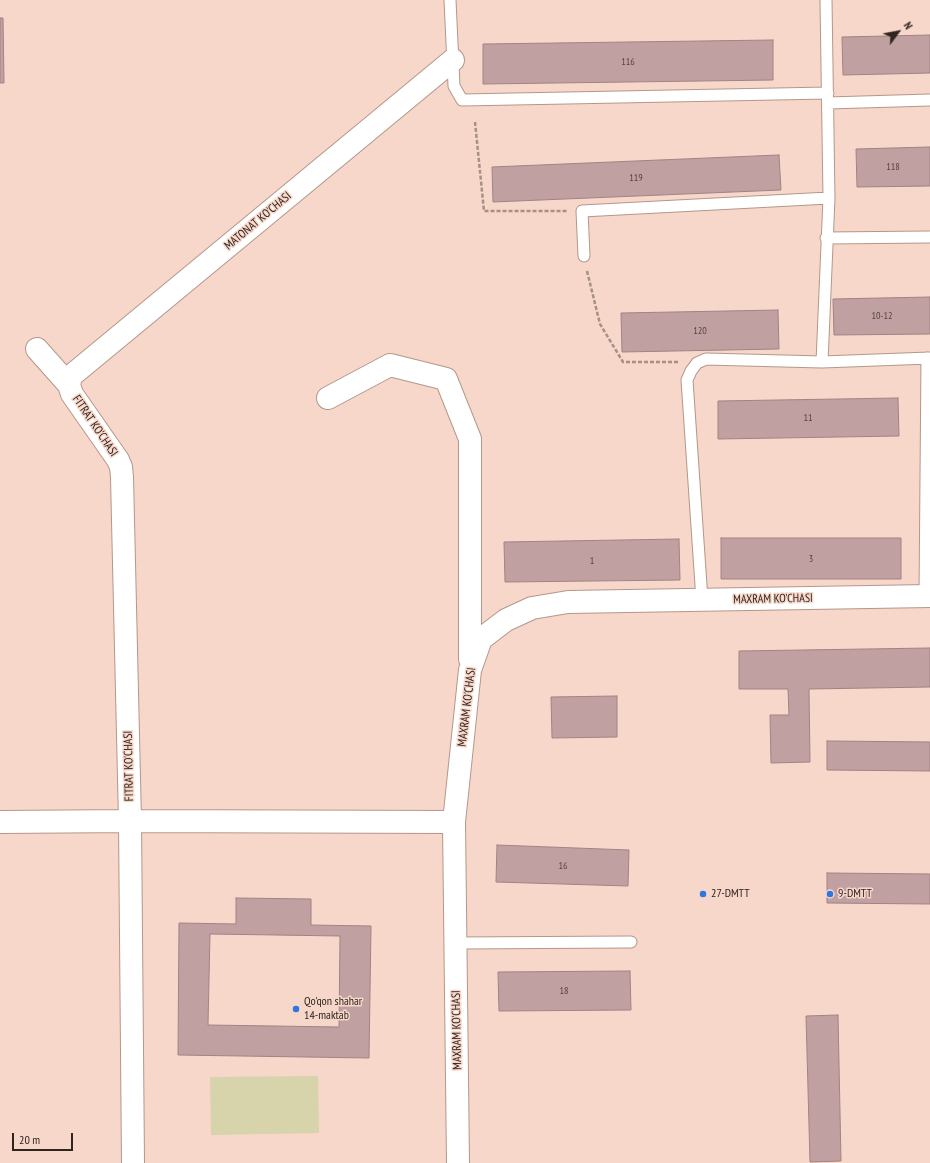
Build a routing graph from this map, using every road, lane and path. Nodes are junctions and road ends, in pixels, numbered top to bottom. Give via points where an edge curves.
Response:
1 (450, 0) edge
2 (826, 0) edge
3 (453, 60) junction
4 (828, 98) junction
5 (930, 100) edge
6 (475, 122) dead end
7 (829, 198) junction
8 (582, 211) junction
9 (930, 237) edge
10 (826, 238) junction
11 (584, 256) joint
12 (37, 348) dead end
13 (929, 358) edge
14 (822, 362) junction
15 (697, 363) junction
16 (69, 385) junction
17 (328, 398) dead end
18 (928, 596) edge
19 (702, 600) junction
20 (470, 670) junction
21 (130, 821) junction
22 (0, 822) edge
23 (454, 822) junction
24 (456, 942) junction
25 (631, 942) dead end
26 (133, 1163) edge
27 (458, 1163) edge

1 - 3 lane
2 - 4 lane
3 - 4 lane via 454,86 462,100
3 - 16 street, MATONAT KO'CHASI via 71,376
4 - 5 lane
4 - 7 lane
6 - 8 path via 484,211
7 - 8 lane
7 - 10 lane
8 - 11 lane
9 - 10 lane
10 - 14 lane
11 - 15 path via 600,324 623,362
12 - 16 street, FITRAT KO'CHASI
13 - 14 lane
13 - 18 lane
14 - 15 lane via 706,359
15 - 19 lane via 687,380
16 - 21 street, FITRAT KO'CHASI via 72,394 121,467
17 - 20 street via 390,365 446,379 470,439
18 - 19 street, MAXRAM KO'CHASI
19 - 20 street, MAXRAM KO'CHASI via 568,602 532,608 506,620 481,639
20 - 23 street, MAXRAM KO'CHASI
21 - 22 street
21 - 23 street
21 - 26 street, FITRAT KO'CHASI
23 - 24 street, MAXRAM KO'CHASI
24 - 25 lane
24 - 27 street, MAXRAM KO'CHASI

